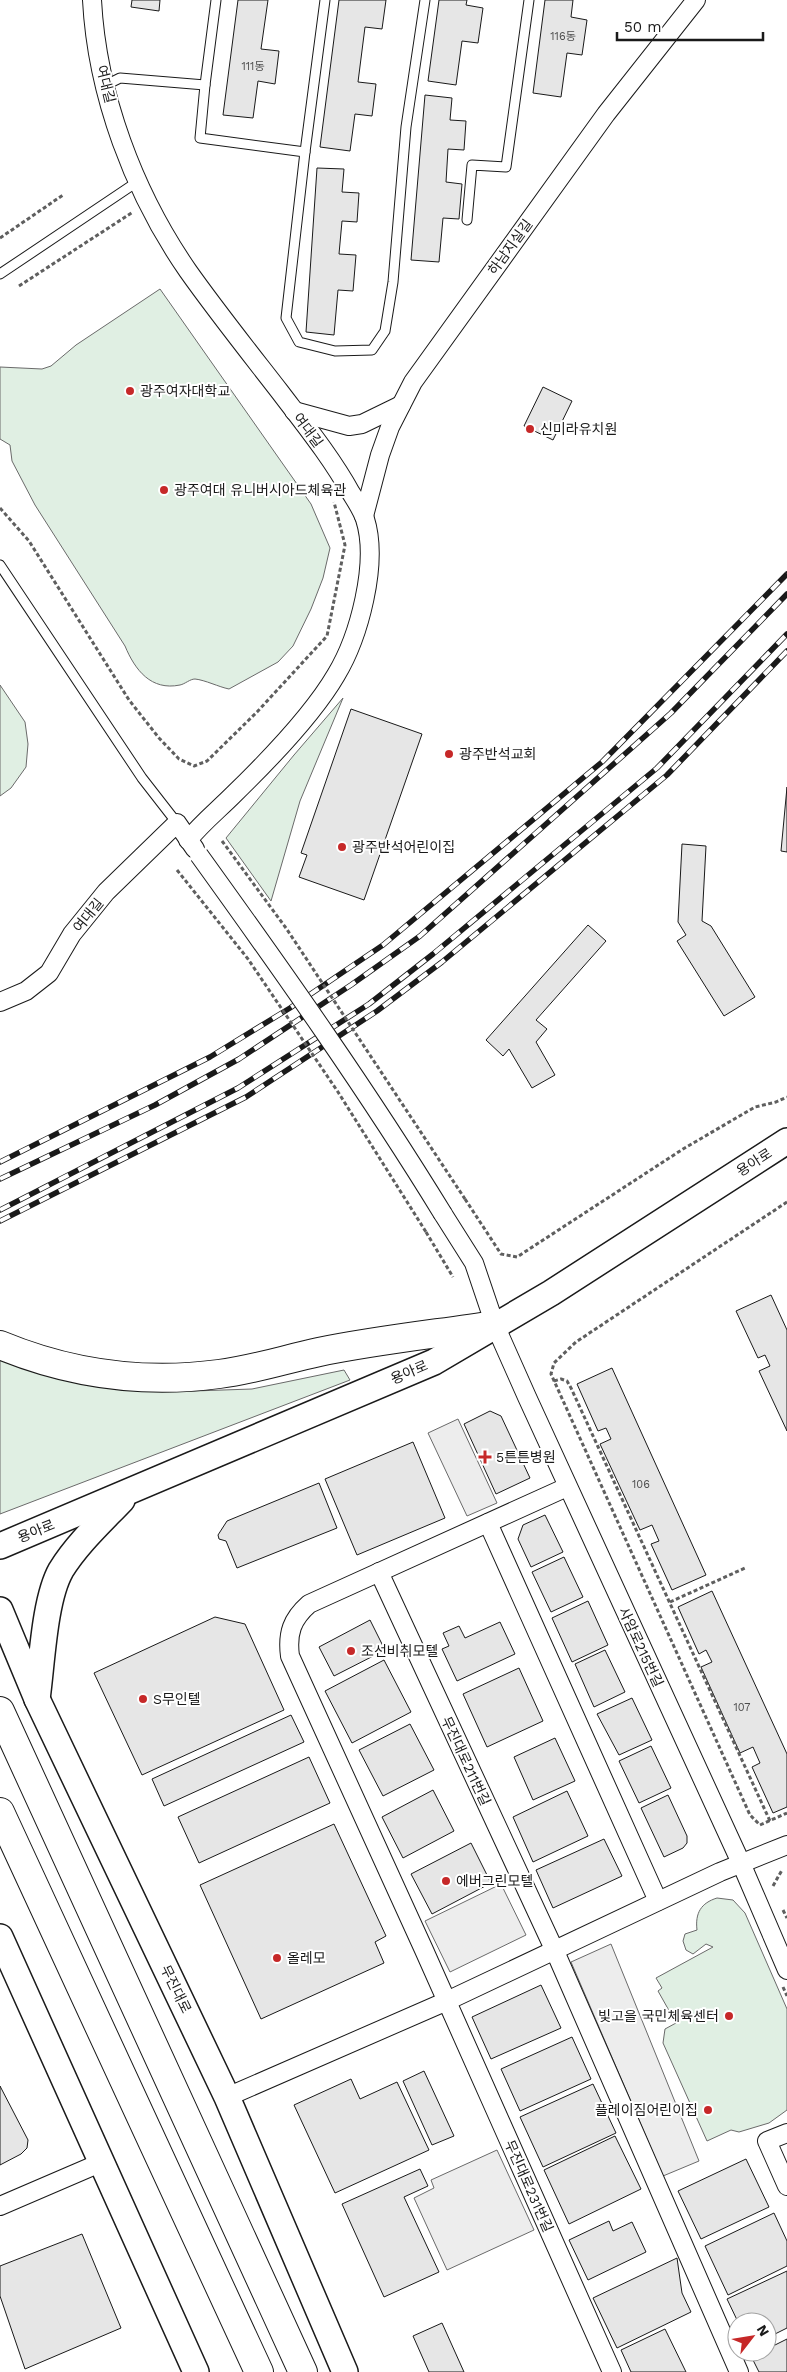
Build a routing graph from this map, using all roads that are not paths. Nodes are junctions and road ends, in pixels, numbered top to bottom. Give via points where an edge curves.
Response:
1 (92, 0) edge
2 (216, 0) edge
3 (325, 0) edge
4 (425, 0) edge
5 (529, 0) edge
6 (696, 0) edge
7 (106, 85) junction
8 (205, 85) junction
9 (305, 152) junction
10 (137, 182) junction
11 (467, 220) dead end
12 (0, 274) edge
13 (401, 405) junction
14 (294, 411) junction
15 (364, 516) junction
16 (0, 565) edge
17 (177, 823) junction
18 (188, 840) junction
19 (0, 1002) edge
20 (787, 1141) edge
21 (495, 1325) junction
22 (0, 1345) edge
23 (567, 1487) junction
24 (131, 1491) junction
25 (488, 1523) junction
26 (0, 1546) edge
27 (379, 1572) junction
28 (0, 1610) edge
29 (0, 1660) edge
30 (37, 1699) junction
31 (0, 1711) edge
32 (0, 1812) edge
33 (787, 1845) edge
34 (741, 1863) junction
35 (658, 1901) junction
36 (0, 1936) edge
37 (554, 1949) junction
38 (787, 1970) edge
39 (446, 2001) junction
40 (227, 2096) junction
41 (787, 2133) edge
42 (100, 2162) junction
43 (787, 2186) edge
44 (0, 2206) edge
45 (196, 2372) edge
46 (259, 2372) edge
47 (303, 2372) edge
48 (345, 2372) edge
49 (612, 2372) edge
50 (739, 2372) edge

1 - 7 street, 여대길 via 94,36
2 - 8 lane
3 - 9 lane
4 - 9 lane via 406,127 393,282 385,331 372,350 335,352 299,342 286,318
5 - 11 lane via 506,167 472,165
6 - 13 street, 하남지실길 via 606,114 413,382
7 - 8 lane via 120,78
7 - 10 street, 여대길 via 118,133
8 - 9 lane via 200,138
10 - 12 lane
10 - 14 street, 여대길 via 187,269
13 - 14 street via 362,424 349,426
13 - 15 street, 하남지실길 via 380,455
14 - 15 street, 여대길 via 338,469
15 - 18 street, 여대길 via 369,534 365,586 359,620 336,676 291,733
16 - 17 lane via 142,778
17 - 18 street, 사암로215번길
17 - 19 street, 여대길 via 106,892 72,934 49,973 26,991
18 - 21 street, 사암로215번길, bridge via 388,1124 474,1263
20 - 21 street, 용아로 via 560,1288
21 - 22 highway via 319,1352 219,1374 156,1378 113,1376 63,1367
21 - 23 street, 사암로215번길
21 - 24 street, 용아로 via 434,1362
23 - 25 street
23 - 34 street, 사암로215번길
24 - 26 street, 용아로
24 - 30 street via 84,1539 61,1571 50,1604
25 - 27 street
25 - 35 street
27 - 37 street, 무진대로211번길
27 - 39 street via 309,1604 298,1614 288,1641 290,1656
28 - 30 street, 무진대로
29 - 30 street via 10,1660
30 - 40 street, 무진대로
31 - 47 highway
32 - 46 highway
33 - 34 street
34 - 35 street
34 - 38 street, 사암로215번길
35 - 37 street
36 - 42 street
37 - 39 street
37 - 50 street, 무진대로211번길
39 - 40 street
39 - 49 street, 무진대로231번길
40 - 48 street, 무진대로
41 - 43 street via 767,2141
42 - 44 street
42 - 45 street

